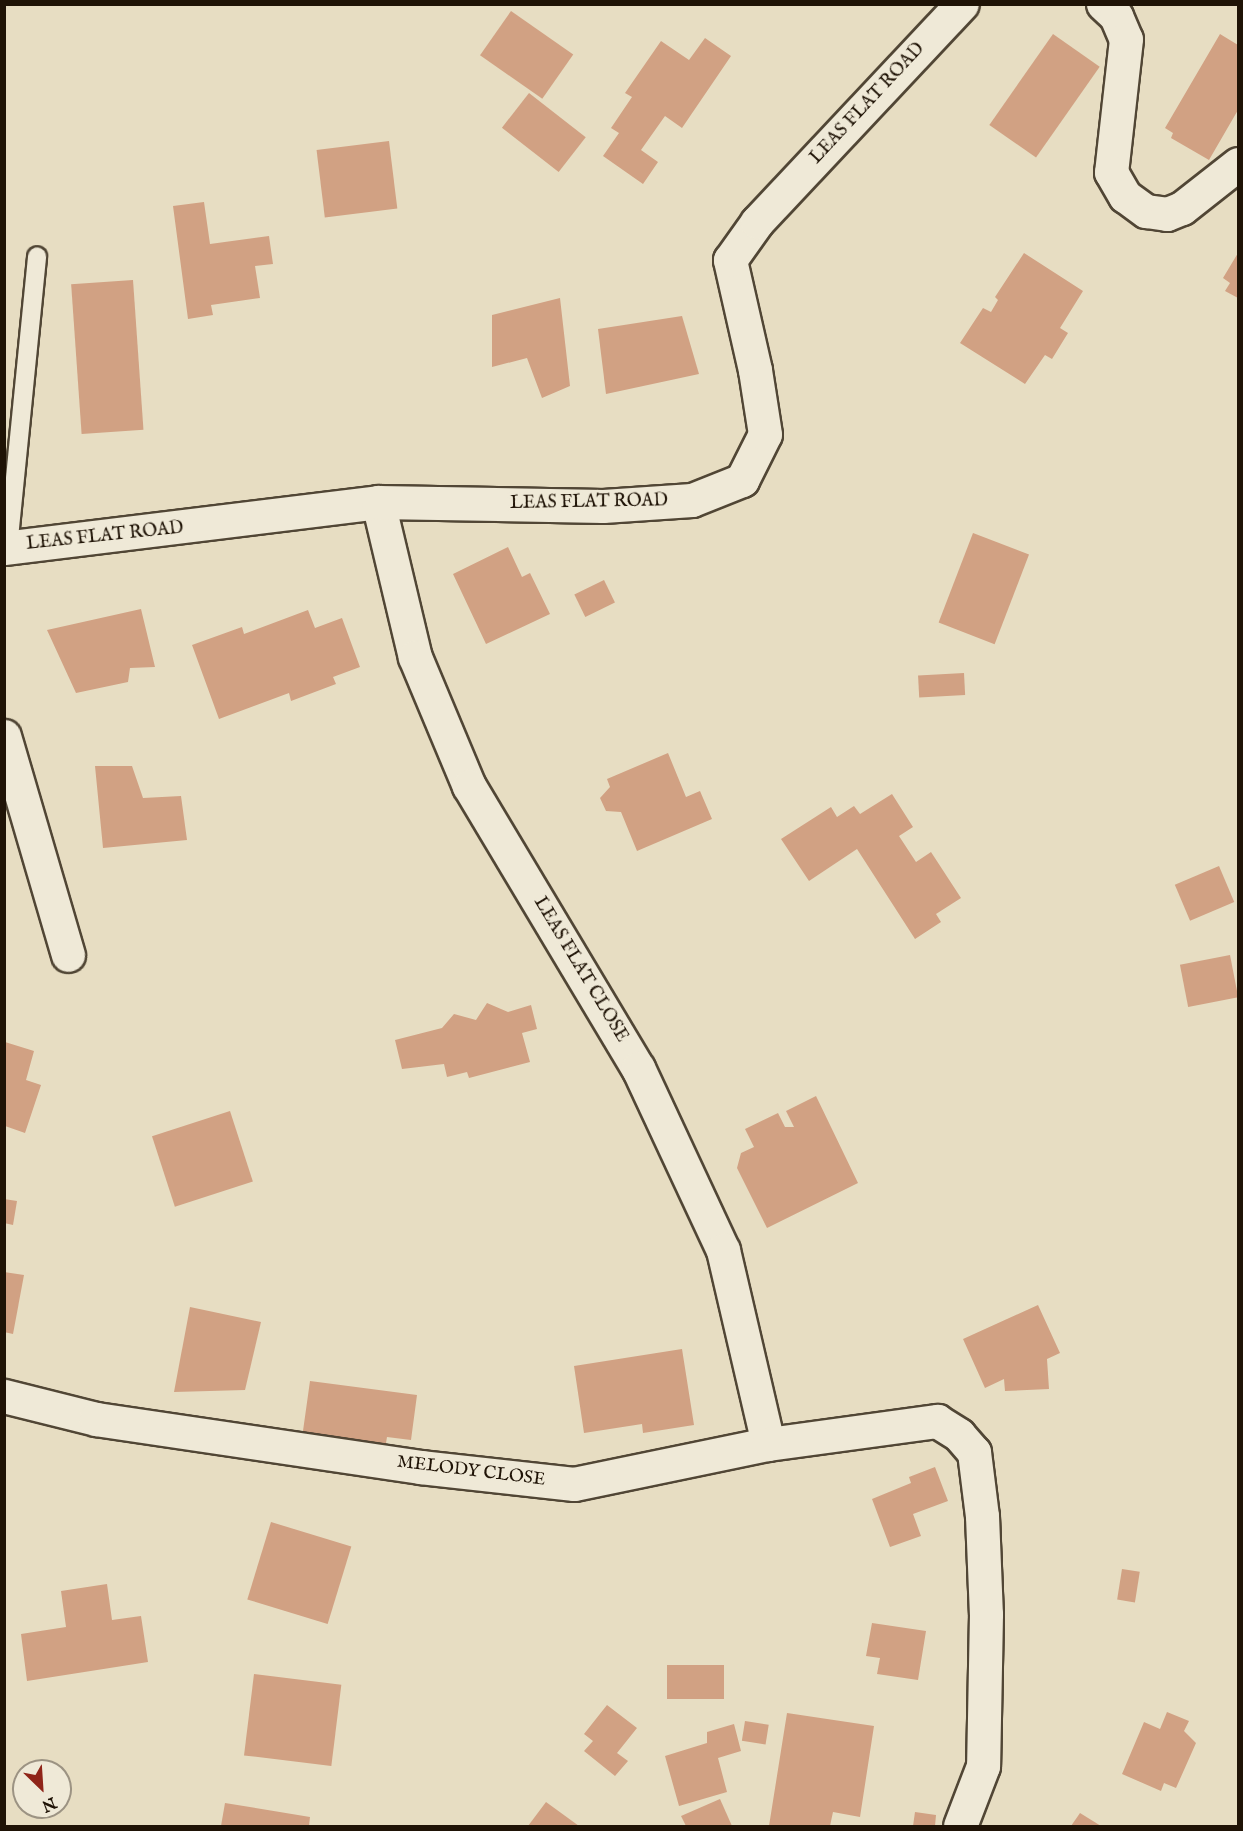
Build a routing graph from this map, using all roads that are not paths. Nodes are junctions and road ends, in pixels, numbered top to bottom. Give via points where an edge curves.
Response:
1 (962, 4) edge
2 (1103, 4) edge
3 (1239, 164) edge
4 (37, 256) dead end
5 (378, 502) junction
6 (6, 548) edge
7 (4, 736) edge
8 (68, 956) dead end
9 (4, 1396) edge
10 (768, 1443) junction
11 (960, 1827) edge

1 - 5 street, LEAS FLAT ROAD via 757,222 730,260 765,434 742,480 692,500 603,506
2 - 3 street via 1116,16 1126,39 1111,172 1125,196 1146,212 1167,214 1182,208
4 - 6 lane
5 - 6 street, LEAS FLAT ROAD
5 - 10 street, LEAS FLAT CLOSE via 415,657 469,786 638,1068 723,1250
7 - 8 street
9 - 10 street, MELODY CLOSE via 96,1419 420,1467 574,1484
10 - 11 street, MELODY CLOSE via 937,1421 959,1435 974,1452 982,1516 986,1614 983,1766

